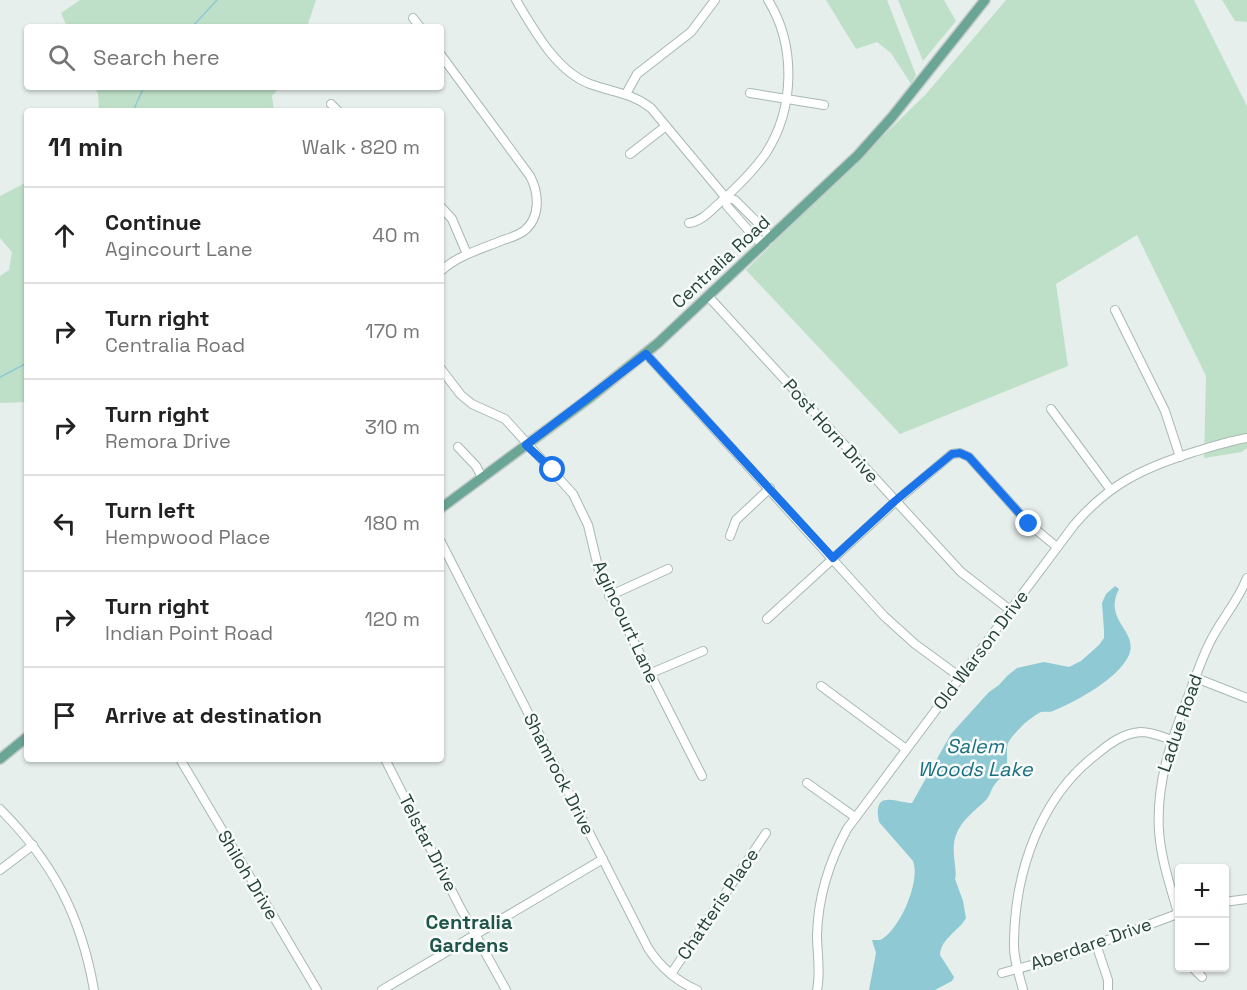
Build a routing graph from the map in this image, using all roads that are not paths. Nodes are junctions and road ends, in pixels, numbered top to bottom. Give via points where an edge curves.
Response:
1 (516, 0) edge
2 (715, 0) edge
3 (768, 0) edge
4 (985, 0) edge
5 (413, 18) dead end
6 (418, 24) edge
7 (444, 59) edge
8 (750, 93) dead end
9 (626, 94) junction
10 (787, 99) junction
11 (331, 104) dead end
12 (824, 105) dead end
13 (335, 108) edge
14 (666, 126) junction
15 (630, 154) dead end
16 (725, 197) junction
17 (444, 210) edge
18 (689, 223) dead end
19 (768, 241) junction
20 (467, 254) junction
21 (444, 269) edge
22 (708, 296) junction
23 (1115, 310) dead end
24 (646, 354) junction
25 (444, 373) edge
26 (1051, 409) dead end
27 (1247, 438) edge
28 (526, 445) junction
29 (458, 447) dead end
30 (1180, 457) junction
31 (482, 477) junction
32 (770, 488) junction
33 (1110, 489) junction
34 (895, 501) junction
35 (444, 506) edge
36 (730, 536) dead end
37 (1057, 547) junction
38 (444, 548) edge
39 (833, 558) junction
40 (668, 569) dead end
41 (1247, 578) edge
42 (609, 596) junction
43 (1010, 610) junction
44 (767, 619) dead end
45 (703, 651) dead end
46 (649, 674) junction
47 (960, 677) junction
48 (1196, 678) junction
49 (821, 686) dead end
50 (1247, 698) edge
51 (24, 739) edge
52 (1172, 740) junction
53 (906, 749) junction
54 (1, 756) edge
55 (182, 762) edge
56 (387, 762) edge
57 (702, 776) dead end
58 (807, 783) dead end
59 (0, 809) edge
60 (855, 817) junction
61 (766, 833) dead end
62 (33, 845) junction
63 (603, 859) junction
64 (0, 870) edge
65 (1247, 899) edge
66 (1175, 900) edge
67 (1229, 901) edge
68 (1175, 916) edge
69 (475, 934) junction
70 (1096, 944) junction
71 (1017, 970) junction
72 (1198, 972) edge
73 (1002, 973) dead end
74 (671, 974) junction
75 (1202, 977) dead end
76 (94, 990) edge
77 (317, 990) edge
78 (382, 990) edge
79 (506, 990) edge
80 (697, 990) edge
81 (817, 990) edge
82 (1023, 990) edge
83 (1108, 990) edge

1 - 9 street via 568,72
2 - 9 street via 691,32 637,74
3 - 10 street via 785,41
4 - 19 main road, Centralia Road via 869,143
5 - 6 street
7 - 20 street via 530,176 537,193 534,216 525,230
8 - 10 street
9 - 14 street via 651,108
10 - 12 street
10 - 16 street via 778,131 766,153
11 - 13 street
14 - 15 street
14 - 16 street
16 - 18 street via 702,218
16 - 19 street via 735,200 766,231
16 - 19 street via 727,206 757,240
17 - 20 street via 452,219
19 - 22 main road, Centralia Road
20 - 21 street
22 - 24 main road, Centralia Road
22 - 34 street, Post Horn Drive
23 - 30 street via 1165,411
24 - 28 main road, Centralia Road
24 - 32 street
25 - 28 street, Agincourt Lane via 460,395 505,419
26 - 33 street
27 - 30 street, Old Warson Drive
28 - 31 main road, Centralia Road
28 - 42 street, Agincourt Lane via 579,504
29 - 31 street
30 - 33 street, Old Warson Drive via 1141,471
31 - 35 main road, Centralia Road
32 - 36 street via 736,520
32 - 39 street
33 - 37 street, Old Warson Drive
34 - 37 street via 948,456 957,453 969,457 1029,524
34 - 39 street
34 - 43 street, Post Horn Drive via 961,572
37 - 43 street, Old Warson Drive
38 - 63 street, Shamrock Drive
39 - 44 street
39 - 47 street via 899,630
40 - 42 street
41 - 48 street, Ladue Road via 1211,641
42 - 46 street, Agincourt Lane
43 - 47 street, Old Warson Drive
45 - 46 street
46 - 57 street, Agincourt Lane
47 - 53 street, Old Warson Drive
48 - 50 street
48 - 52 street, Ladue Road
49 - 53 street
51 - 54 main road
52 - 66 street, Ladue Road via 1161,776 1159,822 1161,849
52 - 71 street via 1144,732 1118,739 1080,768 1058,796 1037,832 1025,865 1014,940
53 - 60 street, Old Warson Drive
55 - 77 street, Shiloh Drive
56 - 69 street, Telstar Drive
58 - 60 street
59 - 62 street
60 - 81 street, Old Warson Drive via 824,885 818,917
61 - 74 street, Chatteris Place
62 - 64 street
62 - 76 street via 69,903 84,944
63 - 69 street
63 - 74 street, Shamrock Drive via 648,948
65 - 67 street
68 - 70 street, Aberdare Drive
69 - 78 street
69 - 79 street, Telstar Drive
70 - 71 street, Aberdare Drive
70 - 83 street
71 - 73 street, Aberdare Drive
71 - 82 street
72 - 75 street
74 - 80 street, Shamrock Drive

